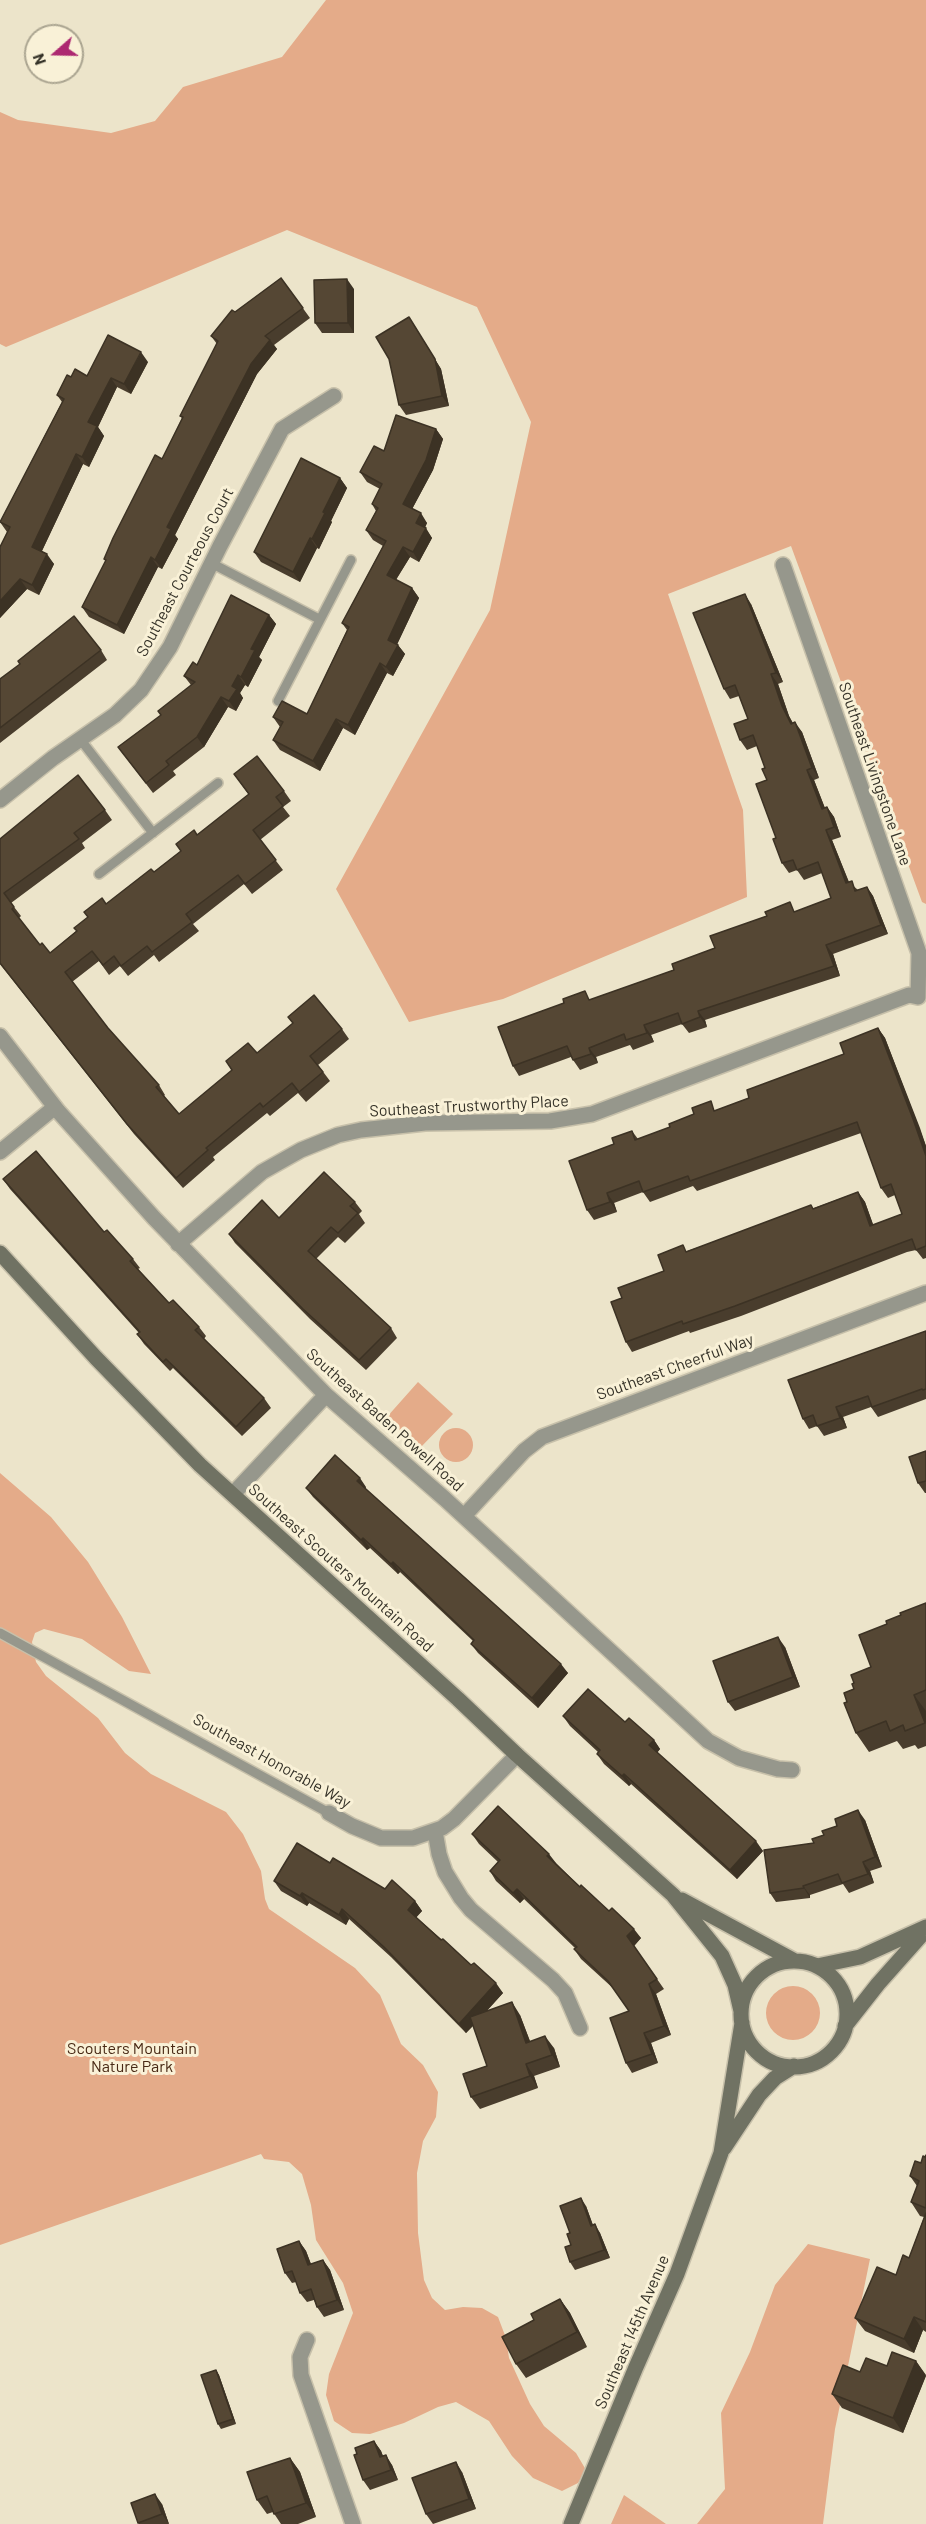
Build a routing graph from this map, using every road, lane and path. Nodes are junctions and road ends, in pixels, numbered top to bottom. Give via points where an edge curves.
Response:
1 (334, 396) dead end
2 (351, 560) dead end
3 (211, 563) junction
4 (783, 565) dead end
5 (319, 619) junction
6 (278, 701) dead end
7 (80, 739) junction
8 (218, 783) dead end
9 (0, 800) edge
10 (153, 833) junction
11 (99, 874) dead end
12 (922, 1003) edge
13 (0, 1036) edge
14 (56, 1107) junction
15 (0, 1152) edge
16 (178, 1244) junction
17 (0, 1253) edge
18 (926, 1293) edge
19 (326, 1395) junction
20 (233, 1494) junction
21 (464, 1516) junction
22 (0, 1633) edge
23 (517, 1755) junction
24 (792, 1770) dead end
25 (329, 1813) joint
26 (435, 1830) junction
27 (673, 1895) junction
28 (926, 1929) edge
29 (795, 1961) junction
30 (817, 1966) junction
31 (742, 2017) junction
32 (845, 2026) junction
33 (580, 2028) dead end
34 (794, 2066) junction
35 (721, 2153) junction
36 (307, 2340) dead end
37 (354, 2524) edge
38 (571, 2524) edge

1 - 3 street, Southeast Courteous Court via 282,429
2 - 5 lane
3 - 5 lane
3 - 7 street, Southeast Courteous Court via 170,647 141,690 115,715
4 - 12 street, Southeast Livingstone Lane via 919,953
5 - 6 lane
7 - 9 street, Southeast Courteous Court
7 - 10 lane
8 - 10 lane
10 - 11 lane
12 - 16 street, Southeast Trustworthy Place via 909,995 592,1114 550,1121 425,1123 338,1135 262,1172
13 - 14 street, Southeast Baden Powell Road
14 - 15 street
14 - 16 street, Southeast Baden Powell Road
16 - 19 street, Southeast Baden Powell Road
17 - 20 main road, Southeast Scouters Mountain Road via 96,1358
18 - 21 street, Southeast Cheerful Way via 542,1437
19 - 20 street
19 - 21 street, Southeast Baden Powell Road
20 - 23 main road, Southeast Scouters Mountain Road
21 - 24 street, Southeast Baden Powell Road via 708,1741 739,1758
22 - 25 lane, Southeast Honorable Way
23 - 26 street, Southeast Honorable Way via 454,1819
23 - 27 main road, Southeast Scouters Mountain Road
25 - 26 street, Southeast Honorable Way via 381,1838 413,1838
26 - 33 street via 445,1872 460,1898 566,1994
27 - 29 main road, Southeast Scouters Mountain Road
27 - 31 main road, Southeast Scouters Mountain Road via 722,1956 735,1985
28 - 30 main road via 861,1957
28 - 32 main road, Southeast 145th Avenue
29 - 30 main road
29 - 31 main road, Southeast 145th Avenue via 777,1963 755,1978 745,1993
30 - 32 main road via 841,1991
31 - 34 main road via 748,2040 760,2054 776,2063
31 - 35 main road, Southeast 145th Avenue
32 - 34 main road, Southeast 145th Avenue via 837,2044 823,2058
34 - 35 main road, Southeast 145th Avenue via 759,2095
35 - 38 main road, Southeast 145th Avenue via 677,2274
36 - 37 street via 300,2357 301,2375

